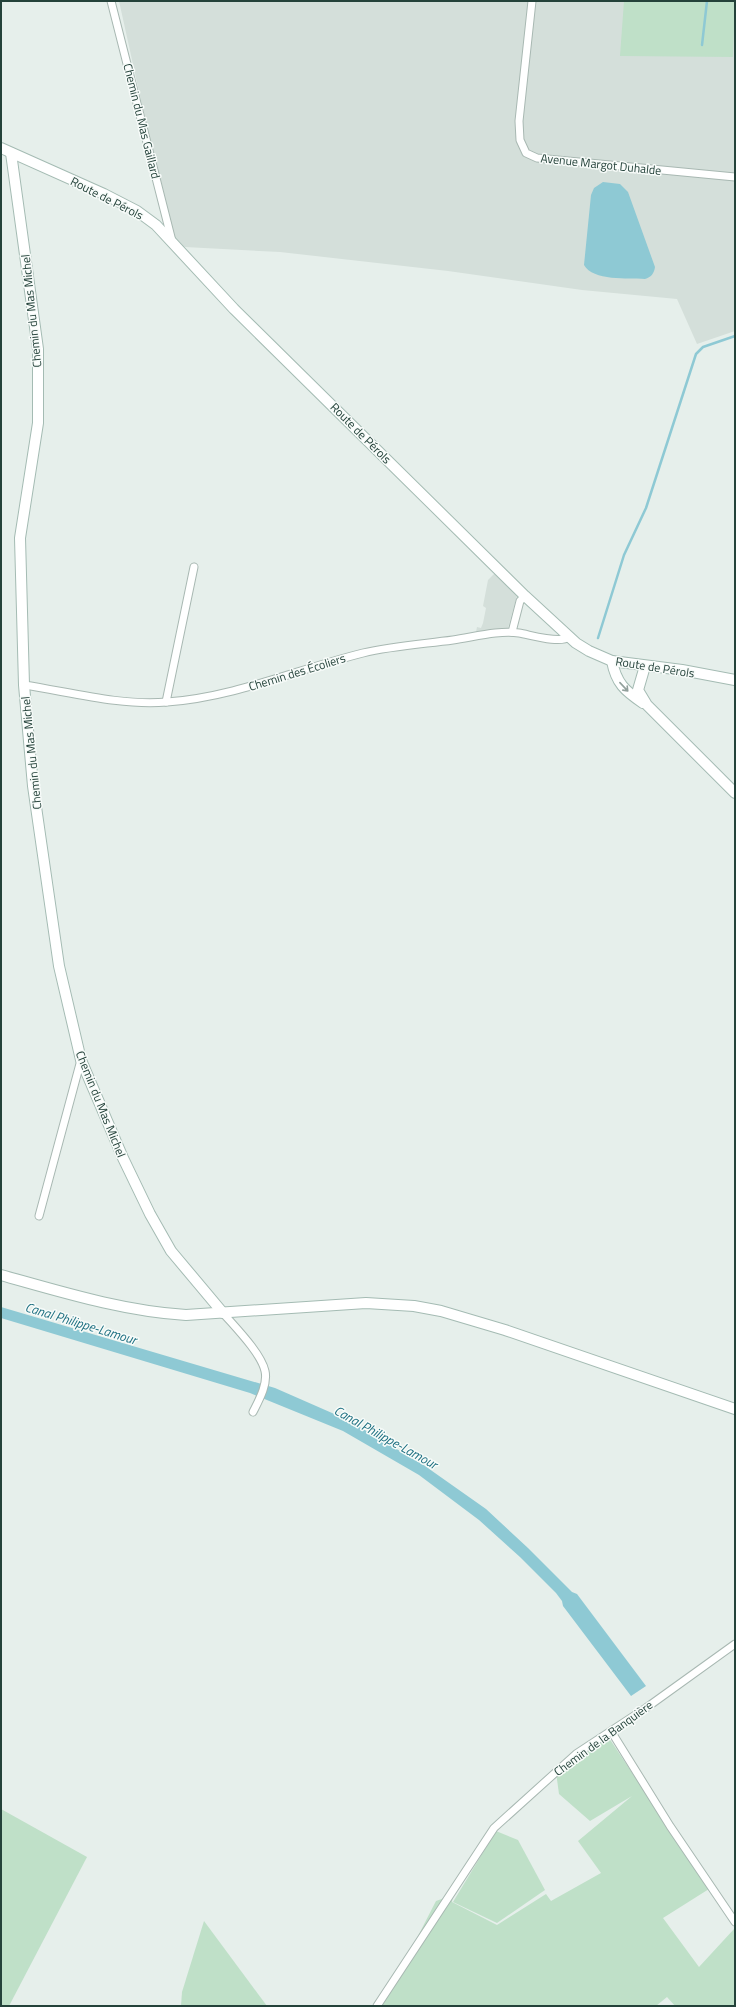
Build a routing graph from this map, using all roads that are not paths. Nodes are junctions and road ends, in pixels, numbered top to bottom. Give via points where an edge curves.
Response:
1 (112, 1) edge
2 (532, 1) edge
3 (1, 148) edge
4 (11, 153) junction
5 (735, 177) edge
6 (172, 241) junction
7 (194, 567) dead end
8 (526, 596) junction
9 (512, 632) junction
10 (569, 637) junction
11 (612, 661) junction
12 (645, 666) junction
13 (735, 680) edge
14 (24, 684) junction
15 (166, 702) junction
16 (647, 705) junction
17 (735, 793) edge
18 (81, 1060) junction
19 (39, 1216) dead end
20 (1, 1275) edge
21 (223, 1313) junction
22 (735, 1409) edge
23 (253, 1412) dead end
24 (735, 1644) edge
25 (611, 1731) junction
26 (735, 1922) edge
27 (377, 2006) edge

1 - 6 street, Chemin du Mas Gaillard
2 - 5 street, Avenue Margot Duhalde via 519,121 520,140 526,153 536,158
3 - 4 street, Route de Pérols
4 - 6 street, Route de Pérols via 137,211
4 - 14 street, Chemin du Mas Michel via 38,349 38,423 20,538
6 - 8 street, Route de Pérols via 234,309
7 - 15 street
8 - 9 street via 520,601
8 - 10 street, Route de Pérols
9 - 10 street, Chemin des Écoliers via 560,640
9 - 15 street, Chemin des Écoliers via 365,652 204,698
10 - 11 street, Route de Pérols via 589,651
11 - 12 street, Route de Pérols
11 -> 16 street via 617,679 633,696
12 - 13 street, Route de Pérols
12 - 16 street via 638,690
14 - 15 street, Chemin des Écoliers via 122,701
14 - 18 street, Chemin du Mas Michel via 33,786 59,966
16 - 17 street
18 - 19 street
18 - 21 street, Chemin du Mas Michel via 150,1214 171,1251
20 - 21 street via 127,1308 171,1314
21 - 22 street via 366,1303 414,1306 441,1311 505,1330
21 - 23 street via 258,1356 265,1370 265,1381
24 - 25 street, Chemin de la Banquière
25 - 26 street via 662,1814
25 - 27 street, Chemin de la Banquière via 576,1754 494,1828

